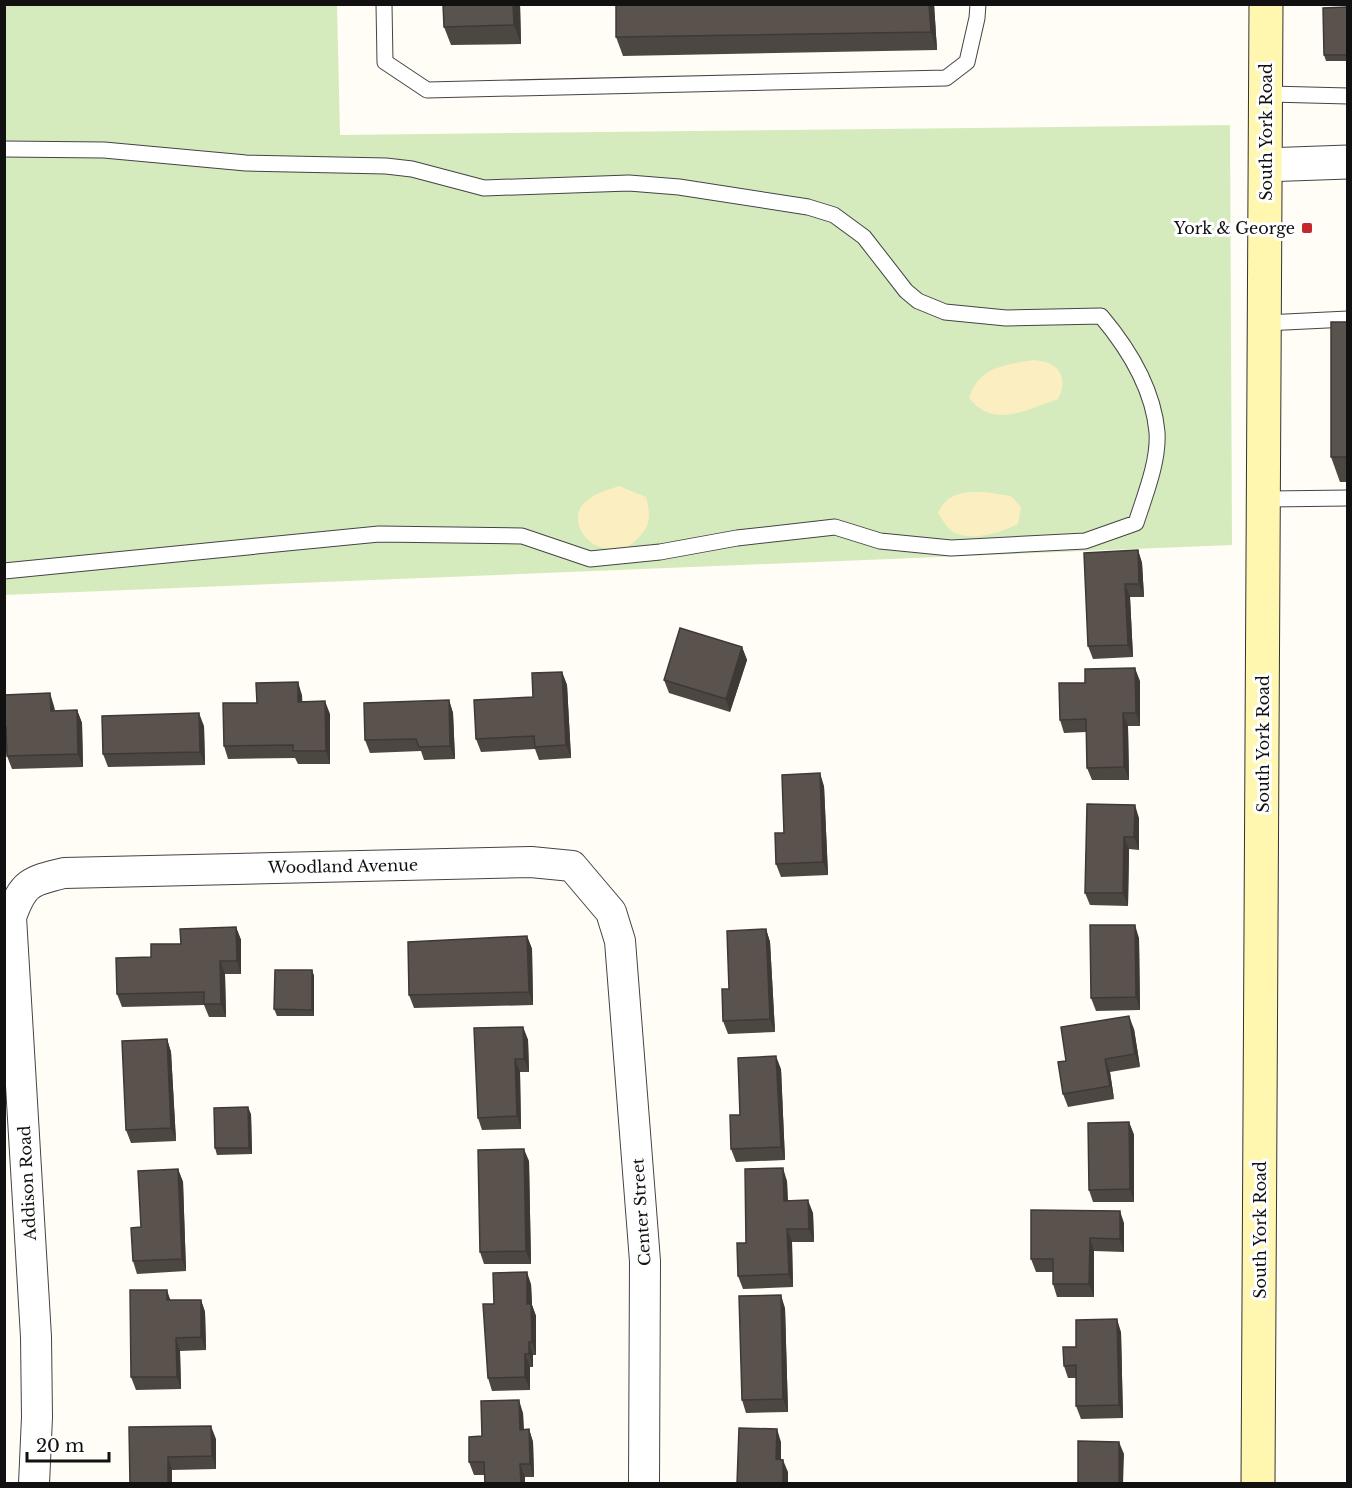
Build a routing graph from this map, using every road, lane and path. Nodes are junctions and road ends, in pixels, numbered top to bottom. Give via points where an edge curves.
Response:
1 (384, 4) edge
2 (978, 4) edge
3 (1266, 4) edge
4 (1266, 94) junction
5 (1347, 96) edge
6 (4, 149) edge
7 (1347, 162) edge
8 (1266, 165) junction
9 (1347, 319) edge
10 (1265, 323) junction
11 (1347, 498) edge
12 (1264, 499) junction
13 (4, 571) edge
14 (26, 886) joint
15 (620, 941) joint
16 (34, 1484) edge
17 (644, 1484) edge
18 (1258, 1484) edge

1 - 2 lane via 385,62 427,90 946,78 967,62
3 - 4 main road, South York Road
4 - 5 lane
4 - 8 main road, South York Road
6 - 13 lane via 104,150 246,163 386,166 484,188 657,183 817,209 849,224 864,237 906,291 935,309 985,317 1101,316 1124,343 1145,384 1157,432 1150,479 1137,522 1085,541 951,548 880,541 835,527 590,559 522,536 379,534
7 - 8 street
8 - 10 main road, South York Road
9 - 10 lane
10 - 12 main road, South York Road
11 - 12 lane
12 - 18 main road, South York Road
14 - 15 street, Woodland Avenue via 35,879 64,873 531,862 572,866 612,912
14 - 16 street, Addison Road via 11,917 36,1337 38,1417
15 - 17 street, Center Street via 645,1261

